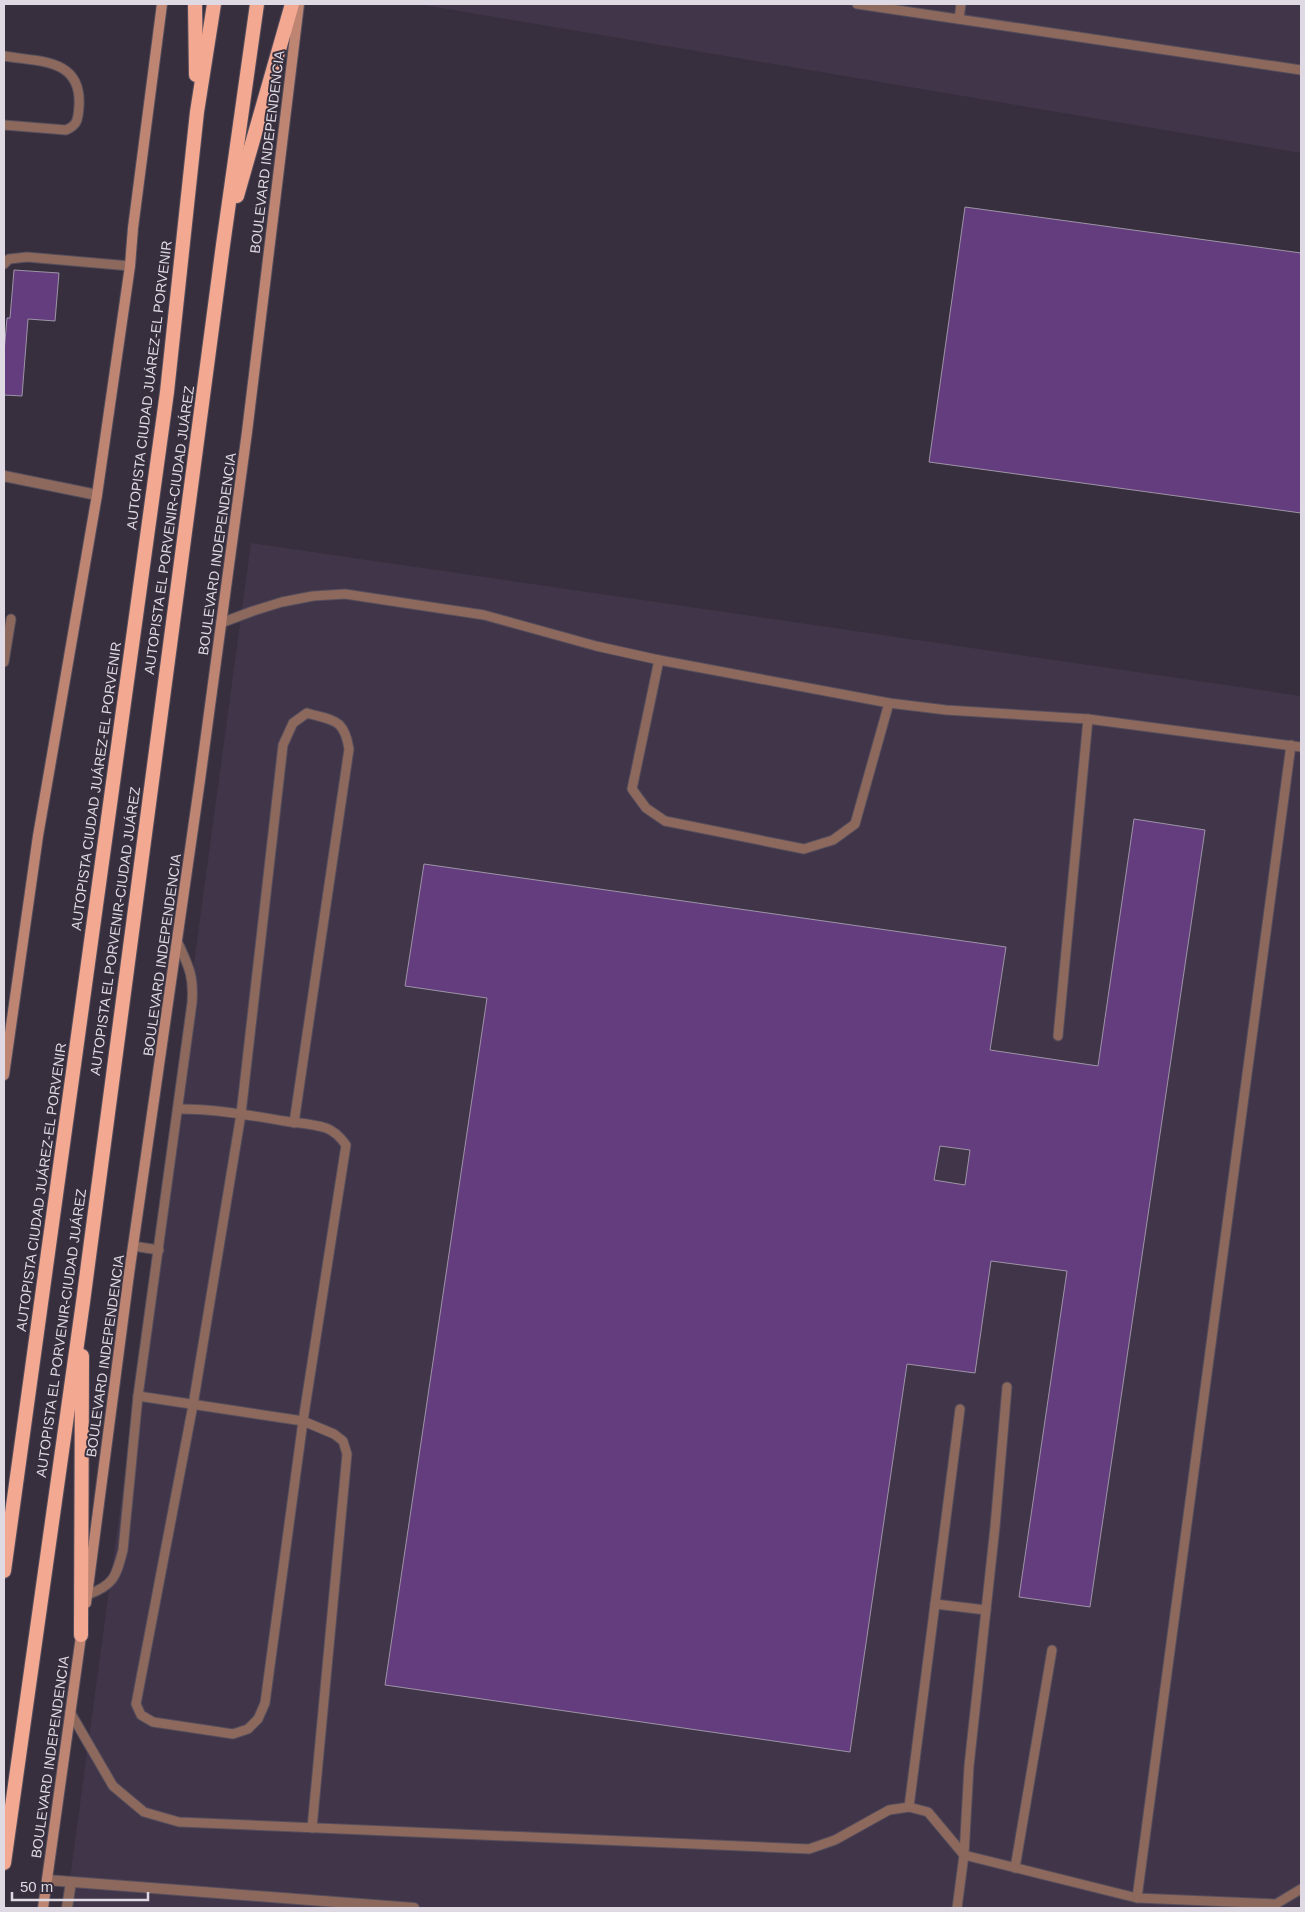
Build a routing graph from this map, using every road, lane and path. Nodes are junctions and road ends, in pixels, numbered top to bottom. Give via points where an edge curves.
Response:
1 (162, 4) edge
2 (195, 4) edge
3 (214, 4) edge
4 (257, 4) edge
5 (292, 4) edge
6 (299, 4) edge
7 (856, 4) edge
8 (961, 4) edge
9 (959, 19) junction
10 (4, 56) edge
11 (1301, 70) edge
12 (197, 112) junction
13 (4, 125) edge
14 (223, 244) junction
15 (4, 264) edge
16 (130, 266) junction
17 (4, 476) edge
18 (97, 495) junction
19 (11, 619) dead end
20 (221, 623) junction
21 (659, 660) junction
22 (4, 662) edge
23 (889, 703) junction
24 (1088, 719) junction
25 (1292, 745) junction
26 (1301, 747) edge
27 (178, 943) junction
28 (1058, 1036) dead end
29 (4, 1060) edge
30 (4, 1075) edge
31 (179, 1109) junction
32 (241, 1114) junction
33 (294, 1123) junction
34 (133, 1246) junction
35 (159, 1250) junction
36 (83, 1302) junction
37 (1007, 1387) dead end
38 (138, 1396) junction
39 (193, 1405) junction
40 (960, 1408) dead end
41 (303, 1421) junction
42 (4, 1572) edge
43 (87, 1595) junction
44 (935, 1604) junction
45 (986, 1610) junction
46 (81, 1635) junction
47 (1052, 1650) dead end
48 (70, 1712) junction
49 (909, 1808) junction
50 (312, 1828) junction
51 (964, 1855) junction
52 (4, 1863) edge
53 (1015, 1868) junction
54 (47, 1880) junction
55 (72, 1882) junction
56 (1301, 1888) edge
57 (1137, 1898) junction
58 (43, 1908) edge
59 (67, 1908) edge
60 (414, 1908) edge
61 (957, 1908) edge

1 - 16 main road
2 - 12 highway
3 - 12 highway, AUTOPISTA CIUDAD JUÁREZ-EL PORVENIR
4 - 14 highway, AUTOPISTA EL PORVENIR-CIUDAD JUÁREZ
5 - 14 highway
6 - 20 main road, BOULEVARD INDEPENDENCIA
7 - 9 lane
8 - 9 lane
9 - 11 lane
10 - 13 lane via 58,65 73,76 80,94 78,120 74,127 66,130
12 - 42 highway, AUTOPISTA CIUDAD JUÁREZ-EL PORVENIR via 167,392
14 - 36 highway, AUTOPISTA EL PORVENIR-CIUDAD JUÁREZ
15 - 16 lane via 27,257
16 - 18 main road
17 - 18 street
18 - 29 main road via 38,836
19 - 22 lane
20 - 21 lane via 282,602 345,594 484,615
20 - 27 main road, BOULEVARD INDEPENDENCIA
21 - 23 lane
21 - 23 lane via 632,789 646,808 665,820 804,849 833,840 855,824
23 - 24 lane
24 - 25 lane
24 - 28 lane
25 - 26 lane
25 - 57 lane
27 - 31 lane via 190,969 193,987
27 - 34 main road, BOULEVARD INDEPENDENCIA
29 - 30 main road
31 - 32 lane via 212,1109
31 - 35 lane
32 - 33 lane
32 - 33 lane via 283,744 293,723 307,713 337,722 346,734 349,749
32 - 39 lane
33 - 41 lane via 327,1128 346,1145
34 - 35 lane
34 - 43 main road, BOULEVARD INDEPENDENCIA
35 - 38 lane
36 - 46 highway
36 - 52 highway, AUTOPISTA EL PORVENIR-CIUDAD JUÁREZ
37 - 45 lane
38 - 39 lane
38 - 43 lane via 123,1550 118,1570 104,1589
39 - 41 lane
39 - 41 lane via 136,1704 141,1715 154,1722 202,1731 233,1734 248,1729 258,1719 265,1704
40 - 44 lane
41 - 50 lane via 334,1434 343,1441 348,1454
43 - 46 main road, BOULEVARD INDEPENDENCIA
44 - 45 lane
44 - 49 lane
45 - 51 lane
46 - 48 main road, BOULEVARD INDEPENDENCIA
47 - 53 lane
48 - 50 lane via 113,1786 144,1812 179,1822
48 - 54 main road, BOULEVARD INDEPENDENCIA
49 - 50 lane via 889,1810 835,1840 809,1849
49 - 51 lane via 928,1812
51 - 53 lane
51 - 61 lane
53 - 57 lane
54 - 55 street
54 - 58 main road, BOULEVARD INDEPENDENCIA
55 - 59 street
55 - 60 street
56 - 57 lane via 1276,1904

